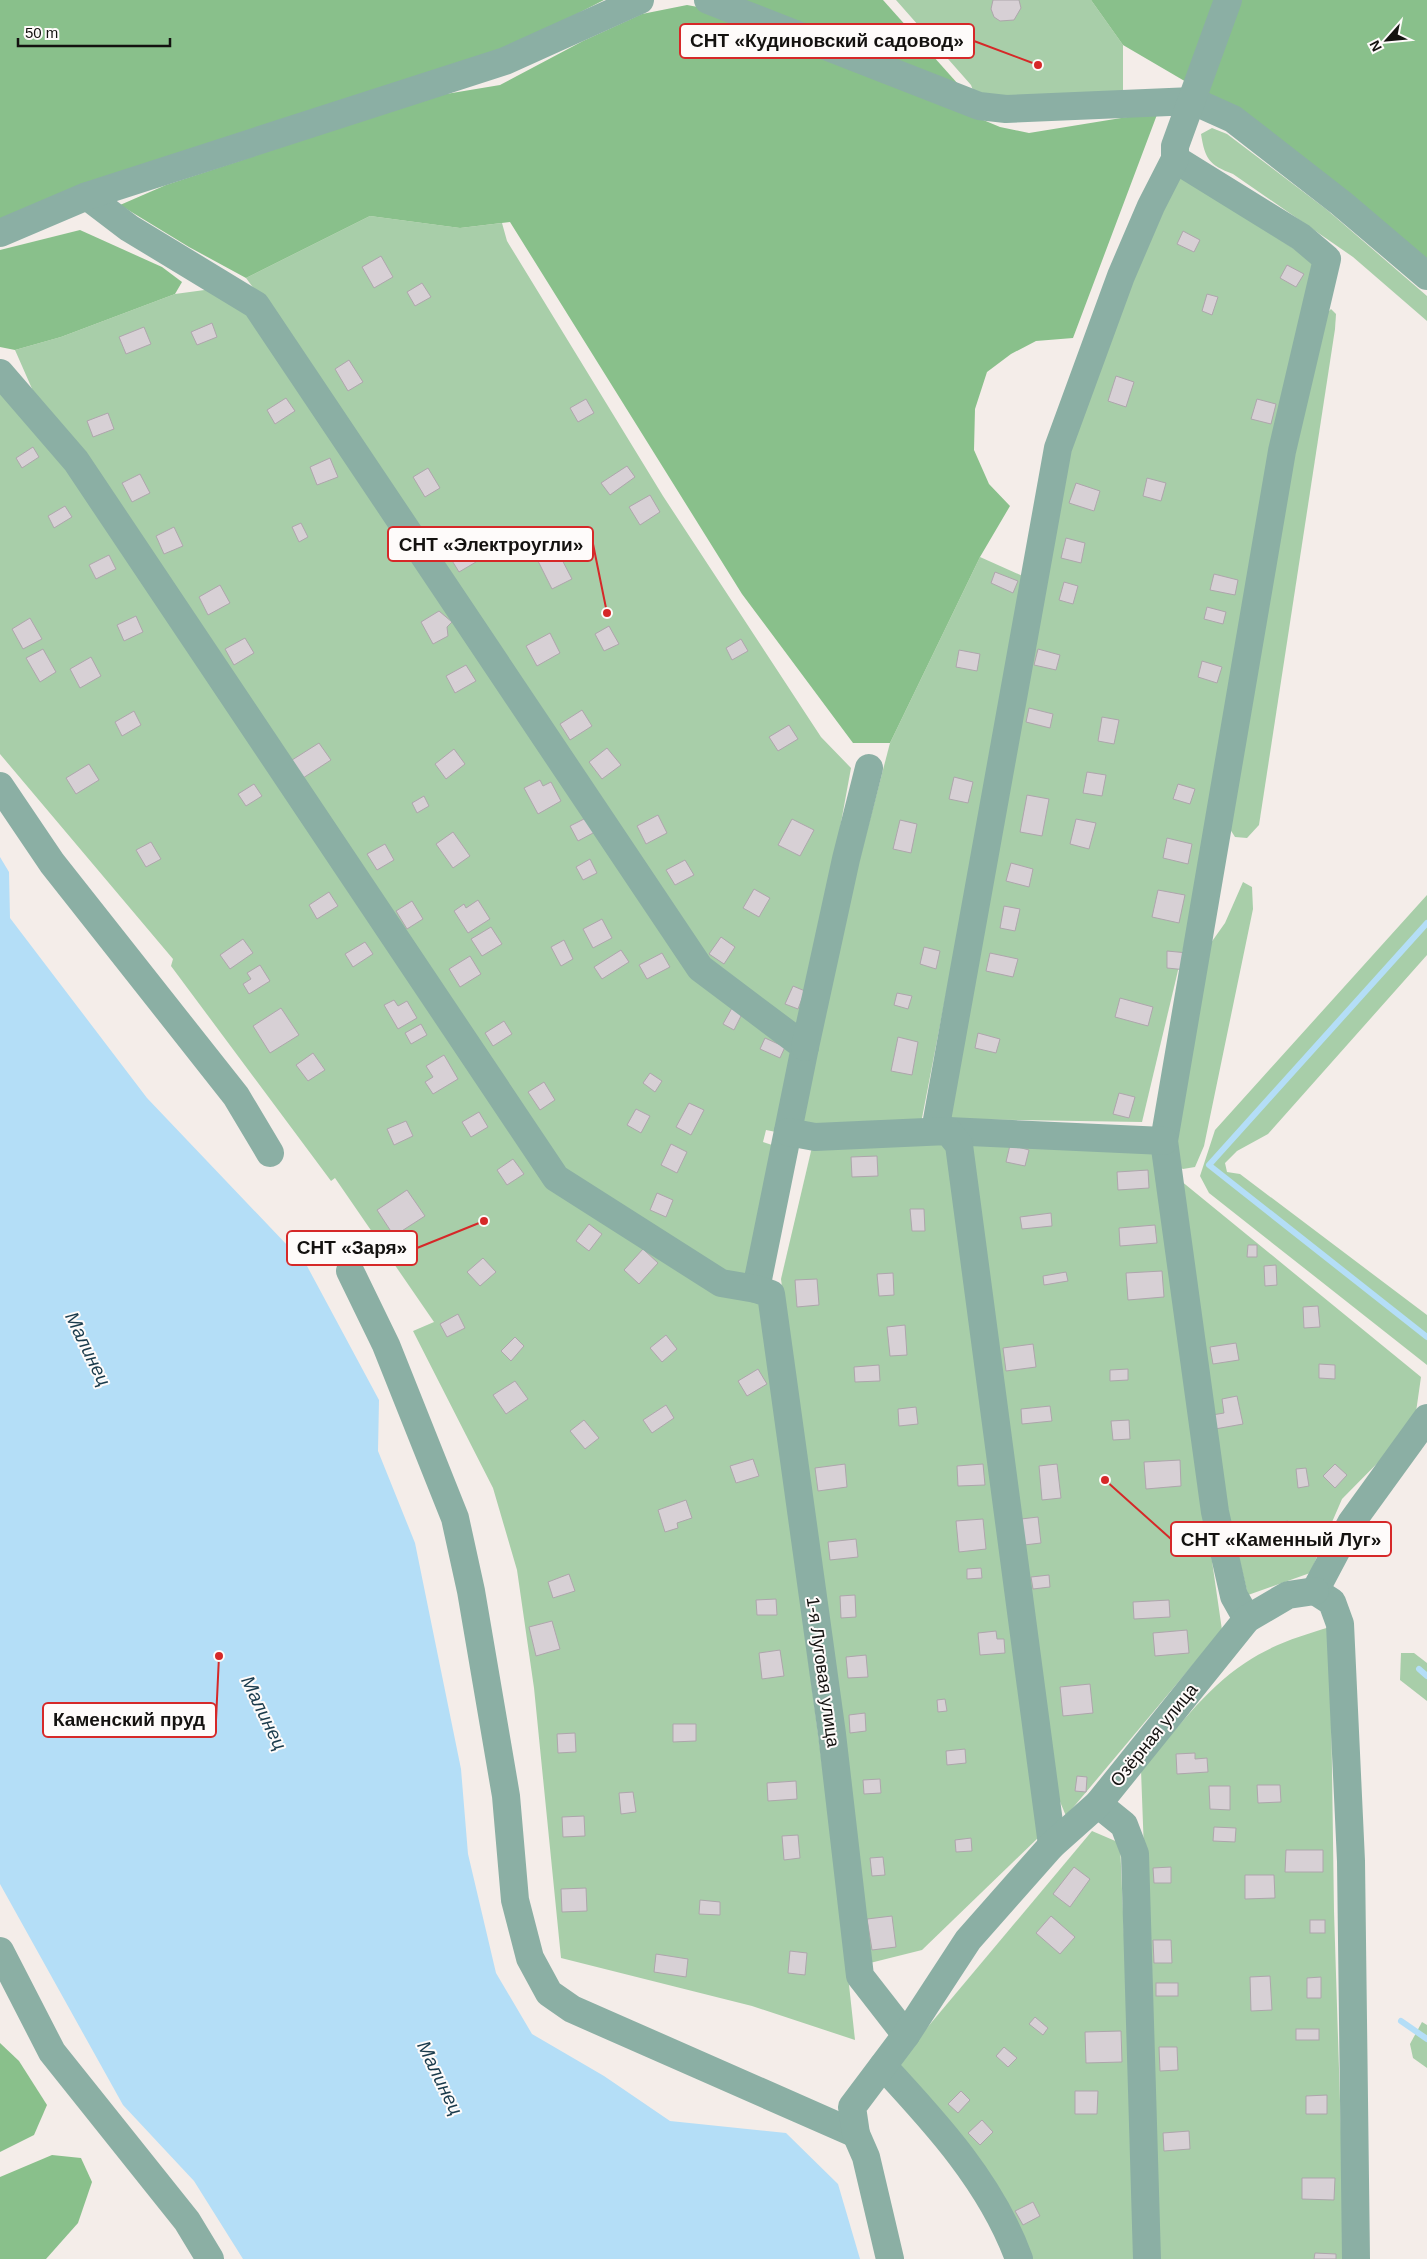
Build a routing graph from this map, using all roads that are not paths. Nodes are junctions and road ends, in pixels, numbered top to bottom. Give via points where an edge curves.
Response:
1 (640, 0) edge
2 (708, 0) edge
3 (1228, 0) edge
4 (1193, 101) junction
5 (1175, 159) junction
6 (87, 196) junction
7 (0, 233) edge
8 (1427, 276) edge
9 (0, 373) edge
10 (869, 768) dead end
11 (0, 786) edge
12 (805, 1047) junction
13 (941, 1131) junction
14 (788, 1132) junction
15 (1164, 1141) junction
16 (270, 1153) dead end
17 (350, 1271) dead end
18 (763, 1292) junction
19 (1427, 1418) edge
20 (1316, 1591) junction
21 (1247, 1619) junction
22 (1098, 1804) junction
23 (1052, 1845) junction
24 (0, 1951) edge
25 (906, 2035) junction
26 (883, 2066) junction
27 (856, 2134) junction
28 (210, 2259) edge
29 (890, 2259) edge
30 (1019, 2259) edge
31 (1147, 2259) edge
32 (1356, 2259) edge

1 - 6 street via 505,62
2 - 4 street via 979,106 1006,109
3 - 4 street
4 - 5 street via 1175,146
4 - 8 street via 1233,119 1341,203
5 - 13 street via 1121,276 1058,448
5 - 15 street via 1301,237 1328,260 1282,451
6 - 7 street
6 - 12 street via 129,228 256,305 700,968
9 - 18 street via 76,461 556,1178 721,1283
10 - 12 street, 1-я Луговая улица
11 - 16 street via 52,863 236,1096
12 - 14 street, 1-я Луговая улица
13 - 14 street via 814,1137
13 - 15 street
13 - 23 street via 959,1145
14 - 18 street, 1-я Луговая улица
15 - 21 street via 1215,1512 1234,1596
17 - 27 street via 386,1345 455,1518 471,1591 506,1796 515,1900 530,1958 549,1993 572,2010
18 - 25 street, 1-я Луговая улица via 832,1734 860,1976
19 - 20 street via 1351,1523
20 - 21 street, Озёрная улица via 1288,1595
20 - 32 street via 1332,1602 1340,1624 1351,1861
21 - 22 street, Озёрная улица
22 - 23 street, Озёрная улица
22 - 31 street via 1124,1825 1135,1854
23 - 25 street, Озёрная улица via 968,1940
24 - 28 street via 52,2052 186,2221
25 - 26 street, Озёрная улица
26 - 27 street, Озёрная улица via 852,2107
26 - 30 street via 936,2122 990,2198
27 - 29 street, Озёрная улица via 866,2157

